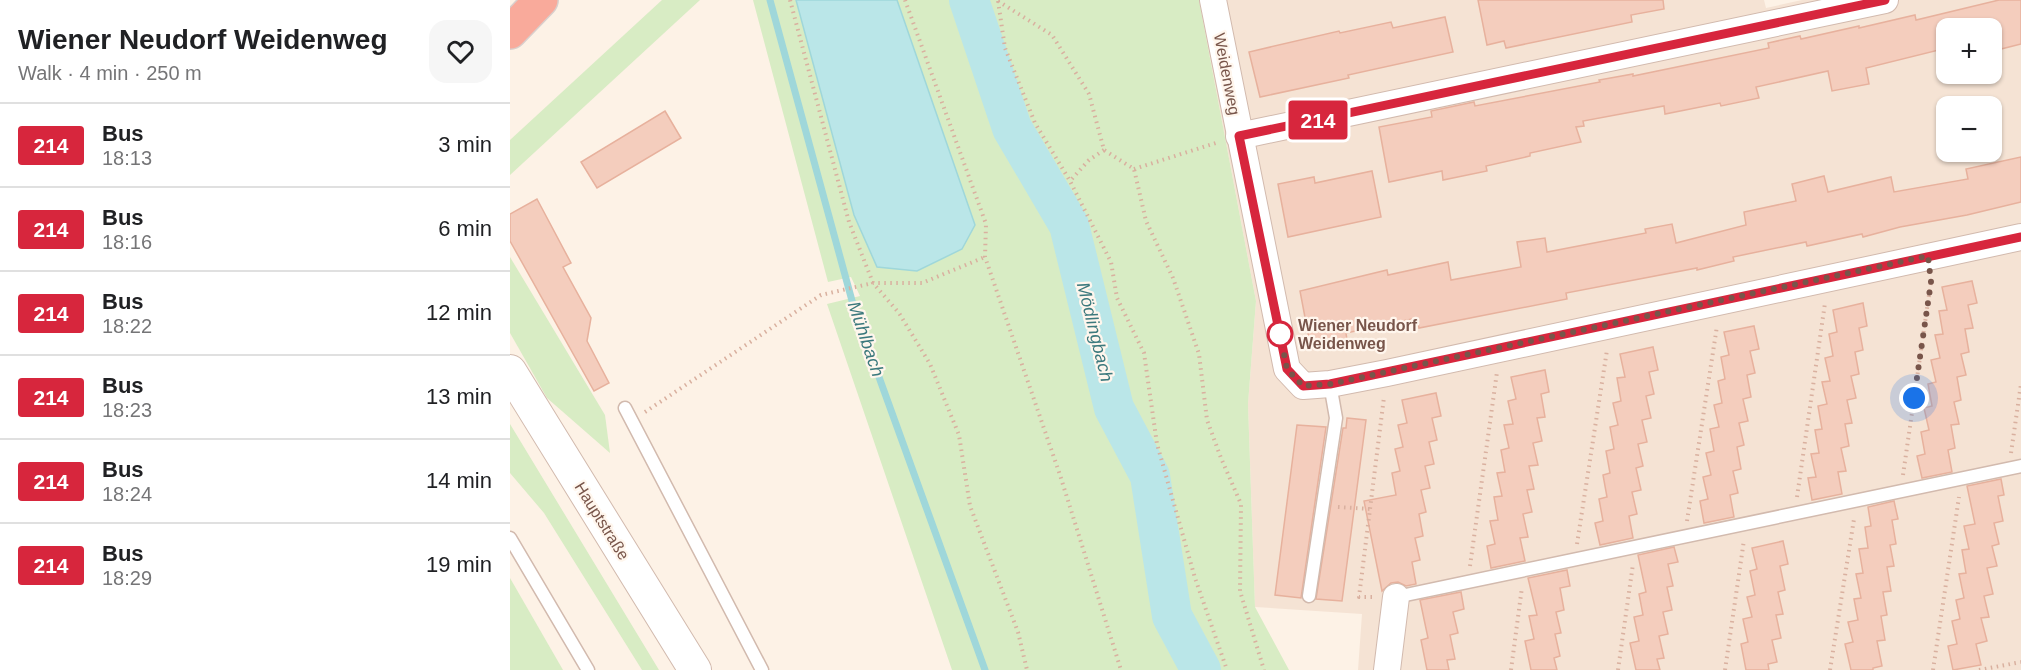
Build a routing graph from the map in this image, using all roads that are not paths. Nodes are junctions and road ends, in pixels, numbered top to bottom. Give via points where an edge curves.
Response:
1 (541, 0) edge
2 (1213, 0) edge
3 (1885, 0) edge
4 (510, 32) edge
5 (1239, 136) junction
6 (2021, 237) edge
7 (510, 371) edge
8 (1330, 384) junction
9 (625, 408) dead end
10 (2015, 467) edge
11 (510, 538) edge
12 (1309, 596) dead end
13 (1396, 597) joint
14 (588, 670) edge
15 (695, 670) edge
16 (762, 670) edge
17 (1386, 670) edge

1 - 4 highway
2 - 5 street, Weidenweg
3 - 5 street, Weidenweg
5 - 8 street via 1287,369 1303,386
6 - 8 street
7 - 15 street, Hauptstraße
8 - 12 lane via 1336,418
9 - 16 lane
10 - 13 lane
11 - 14 lane
13 - 17 street

